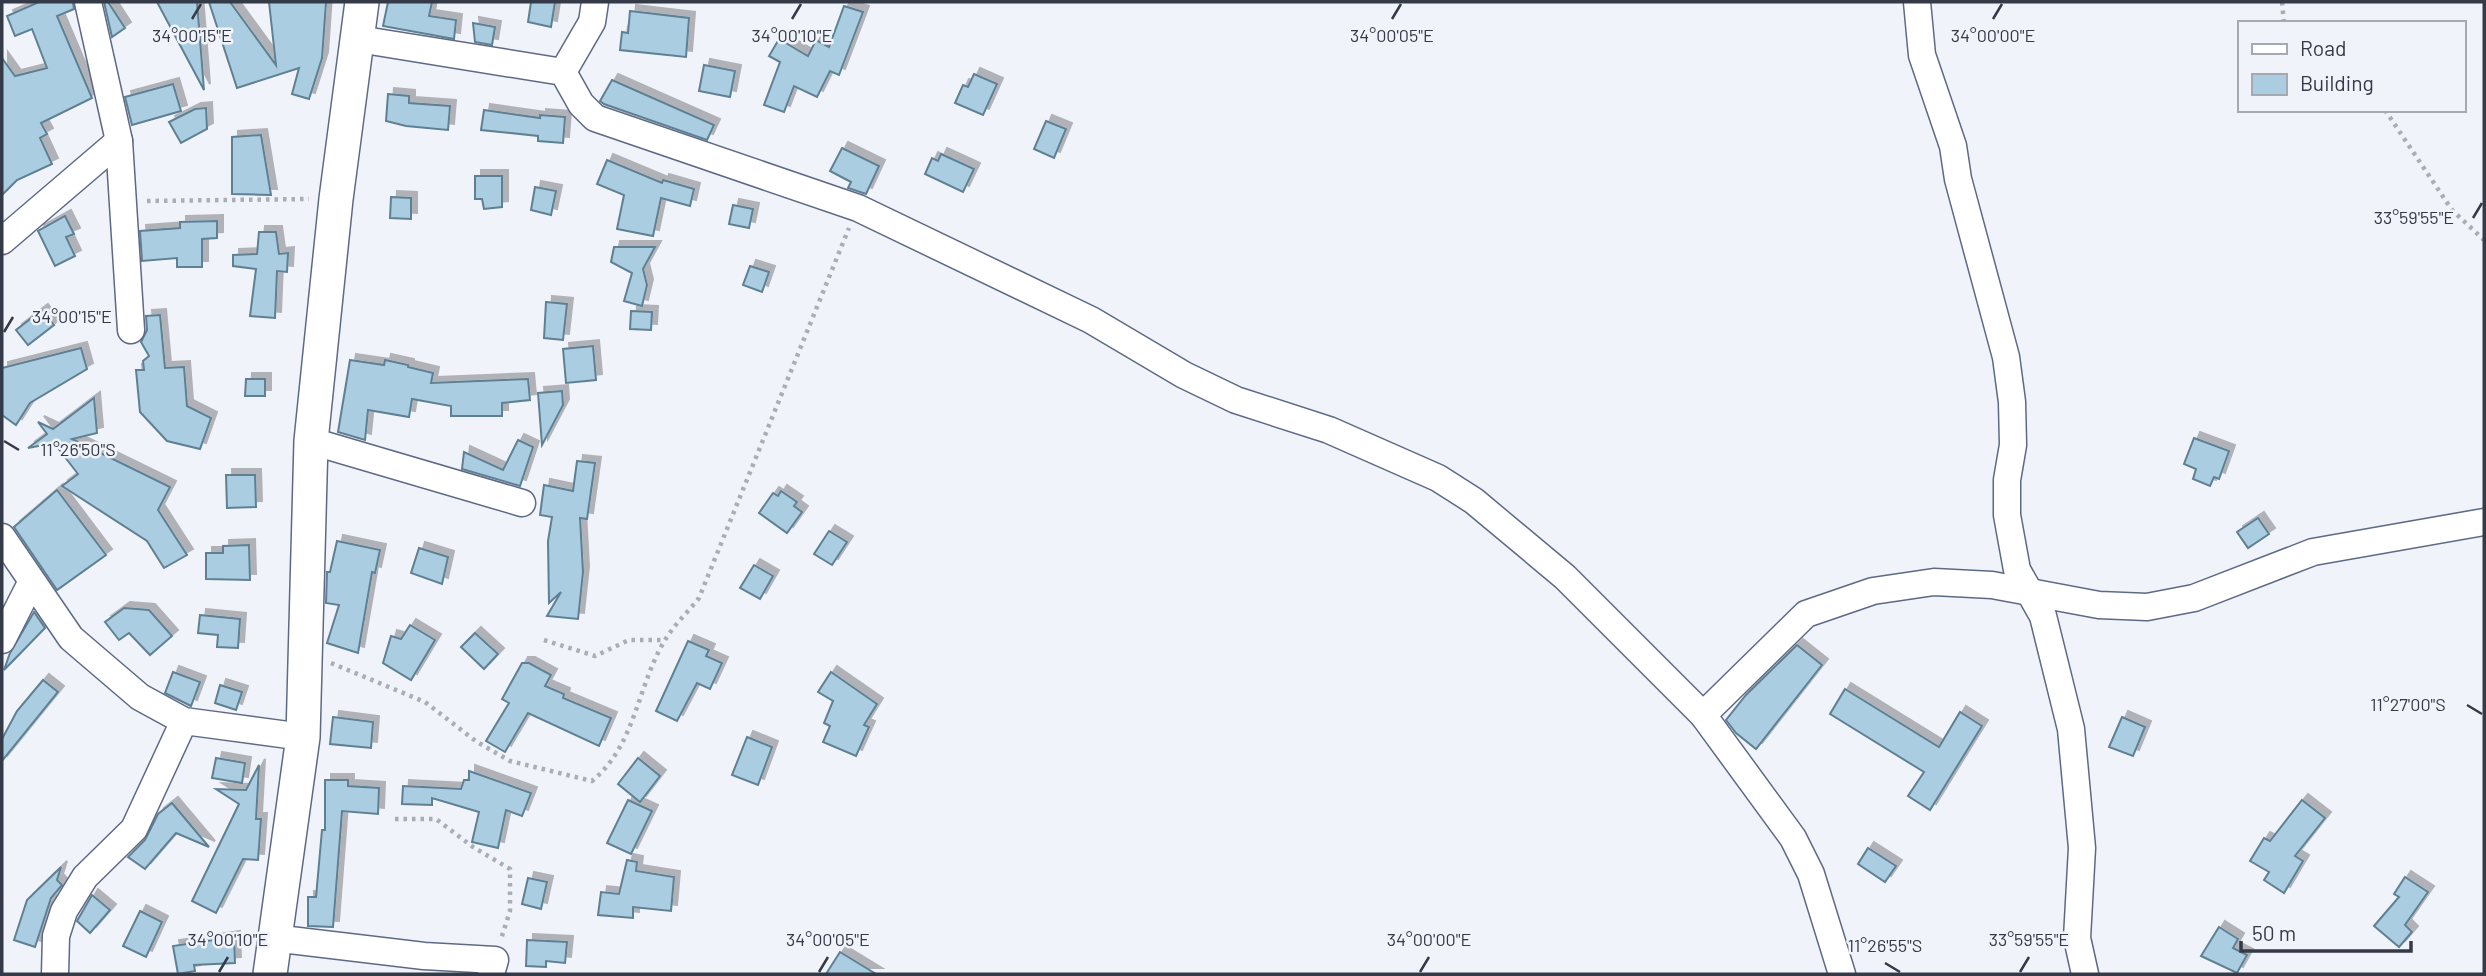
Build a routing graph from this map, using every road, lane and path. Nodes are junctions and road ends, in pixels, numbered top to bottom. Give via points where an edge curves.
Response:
1 (88, 2) edge
2 (362, 2) edge
3 (595, 2) edge
4 (1917, 2) edge
5 (2282, 2) edge
6 (2284, 21) edge
7 (358, 39) junction
8 (563, 72) junction
9 (2386, 112) edge
10 (119, 141) junction
11 (336, 199) junction
12 (125, 202) junction
13 (858, 208) junction
14 (2, 240) edge
15 (2484, 240) edge
16 (131, 330) dead end
17 (310, 441) junction
18 (522, 503) dead end
19 (2484, 522) edge
20 (2, 537) edge
21 (31, 583) junction
22 (2031, 592) junction
23 (2, 640) edge
24 (544, 640) dead end
25 (665, 640) junction
26 (305, 652) junction
27 (1703, 715) junction
28 (184, 721) junction
29 (303, 737) junction
30 (395, 819) dead end
31 (273, 938) junction
32 (493, 967) edge
33 (55, 974) edge
34 (270, 974) edge
35 (1842, 974) edge
36 (2085, 974) edge

1 - 10 street
2 - 7 street
3 - 8 street via 592,22
4 - 22 street via 1922,55 1953,146 2006,357 2013,445 2007,515 2017,570
5 - 6 path
7 - 8 street
7 - 11 street
8 - 13 street via 595,118
9 - 15 path via 2452,210
10 - 12 street
10 - 14 street
11 - 12 path
11 - 17 street
12 - 16 street
13 - 25 path via 699,598
13 - 27 street via 1091,320 1236,400 1329,429 1438,478 1474,501 1565,577
17 - 18 street
17 - 26 street
19 - 22 street via 2313,552 2194,598 2147,607 2099,605
20 - 21 street
21 - 23 street
21 - 28 street via 71,638 102,667 140,697
22 - 27 street via 1992,584 1934,582 1827,604 1788,629
22 - 36 street via 2050,638 2071,729 2082,848 2077,938
24 - 25 path via 596,656 629,640
25 - 26 path via 610,767 592,782 510,761 425,702
26 - 29 street
27 - 35 street via 1793,838 1811,874
28 - 29 street
28 - 33 street via 134,829 85,877 64,911 56,936
29 - 31 street
30 - 32 path via 436,819 510,869 510,911
31 - 32 street
31 - 34 street

